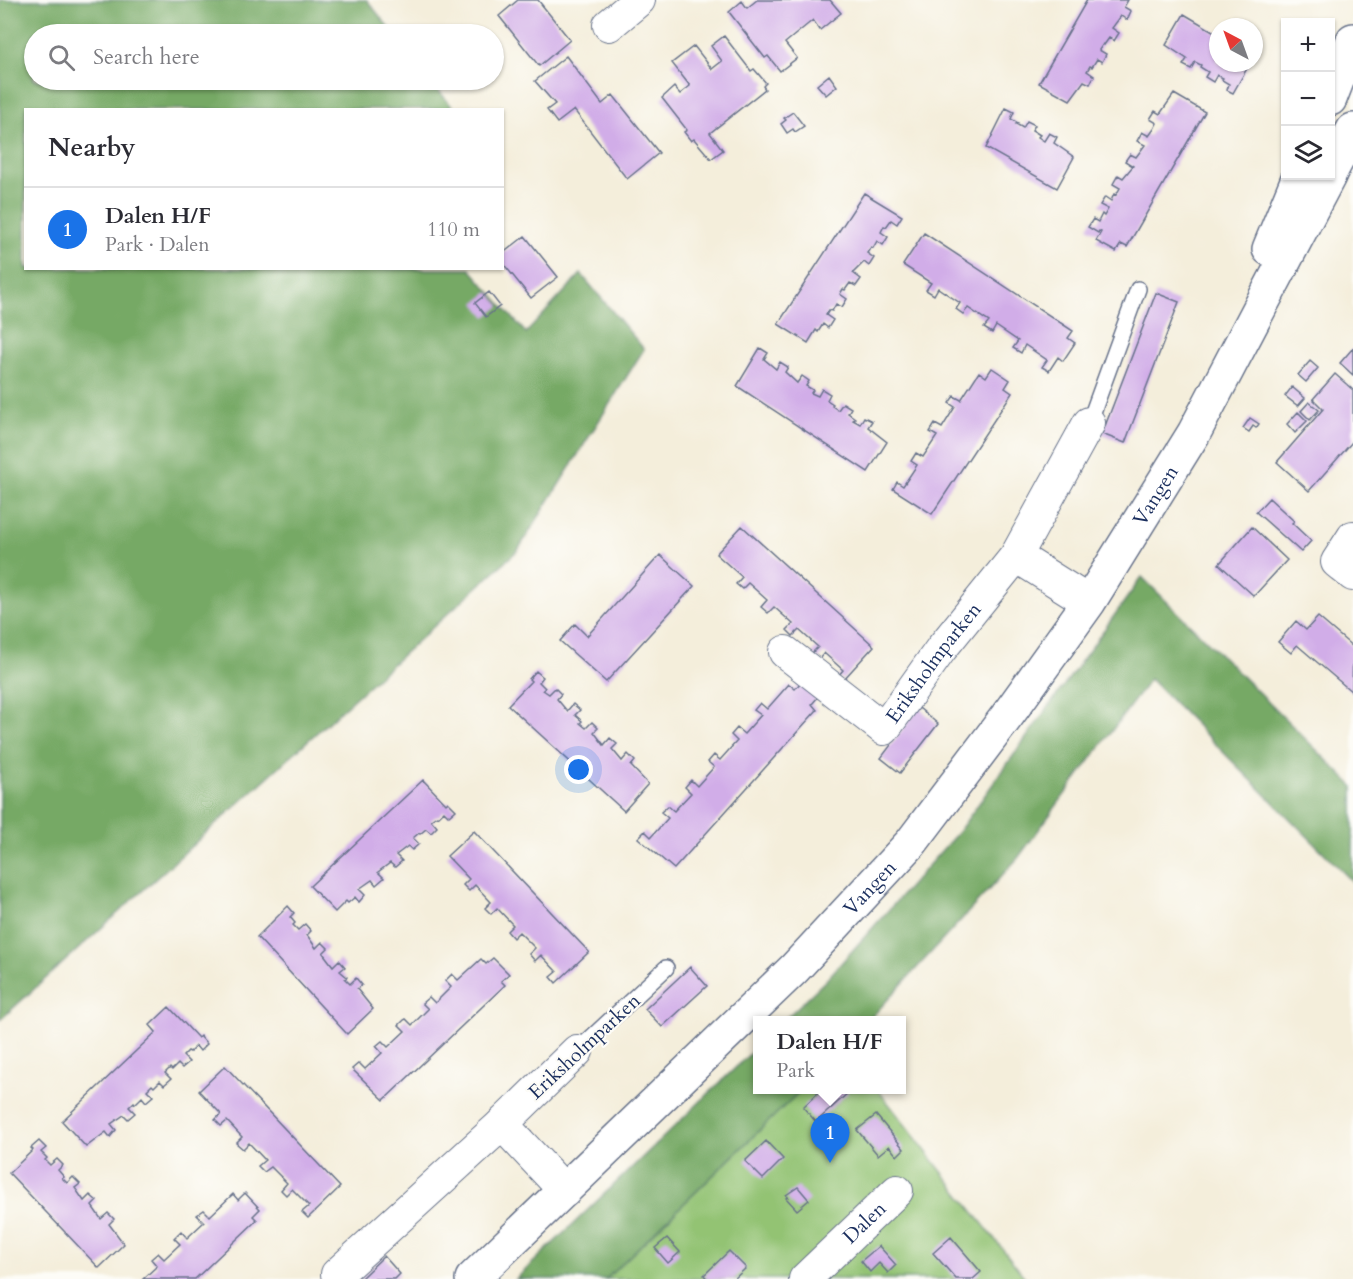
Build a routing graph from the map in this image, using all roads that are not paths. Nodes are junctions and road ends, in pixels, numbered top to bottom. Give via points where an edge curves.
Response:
1 (639, 0) edge
2 (609, 25) dead end
3 (1353, 40) edge
4 (1335, 86) edge
5 (1353, 130) edge
6 (1335, 164) edge
7 (1297, 180) edge
8 (1327, 180) edge
9 (1138, 289) dead end
10 (1089, 423) joint
11 (1194, 433) junction
12 (1353, 537) edge
13 (1017, 556) junction
14 (1353, 575) edge
15 (1089, 602) junction
16 (785, 652) dead end
17 (666, 968) dead end
18 (577, 1051) joint
19 (502, 1124) junction
20 (565, 1191) junction
21 (897, 1191) dead end
22 (337, 1274) dead end
23 (472, 1279) edge
24 (806, 1279) edge

1 - 2 street
3 - 4 street
5 - 6 street, Vangen
7 - 11 street, Vangen
8 - 11 street, Vangen
9 - 10 lane, Eriksholmparken
10 - 13 street, Eriksholmparken
11 - 15 street, Vangen
12 - 14 street via 1337,562
13 - 15 street
13 - 16 street, Eriksholmparken via 941,649 884,729
15 - 20 street, Vangen via 911,843 794,969
17 - 18 lane, Eriksholmparken
18 - 19 street, Eriksholmparken
19 - 20 street
19 - 22 street, Eriksholmparken
20 - 23 street, Vangen
21 - 24 street, Dalen

